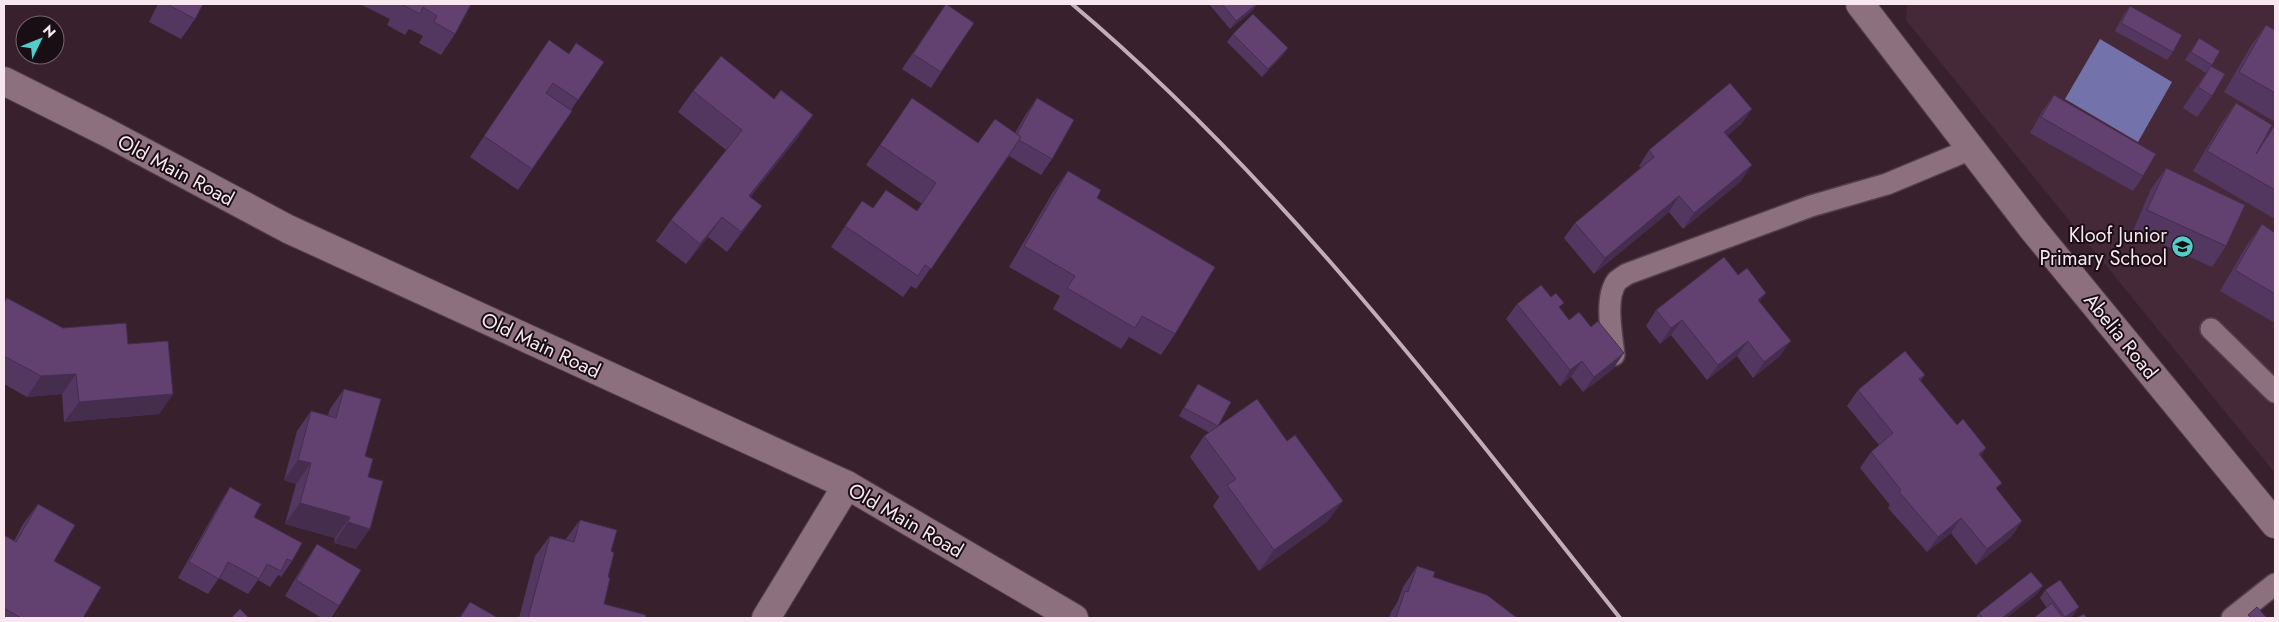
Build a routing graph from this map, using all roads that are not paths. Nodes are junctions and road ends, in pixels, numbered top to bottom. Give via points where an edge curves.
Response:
1 (1860, 4) edge
2 (1887, 4) edge
3 (1881, 30) junction
4 (4, 81) edge
5 (1972, 149) junction
6 (2212, 329) dead end
7 (1614, 356) edge
8 (2275, 392) edge
9 (847, 485) junction
10 (2275, 524) edge
11 (2275, 584) edge
12 (766, 618) edge
13 (1074, 618) edge
14 (2232, 618) edge

1 - 3 street, Abelia Road
2 - 3 street
3 - 5 street, Abelia Road
4 - 9 street, Old Main Road via 288,229
5 - 7 lane via 1887,184 1811,206 1627,274 1617,281 1612,295 1610,314
5 - 10 street, Abelia Road via 2032,228
6 - 8 lane
9 - 12 street
9 - 13 street, Old Main Road
11 - 14 lane

